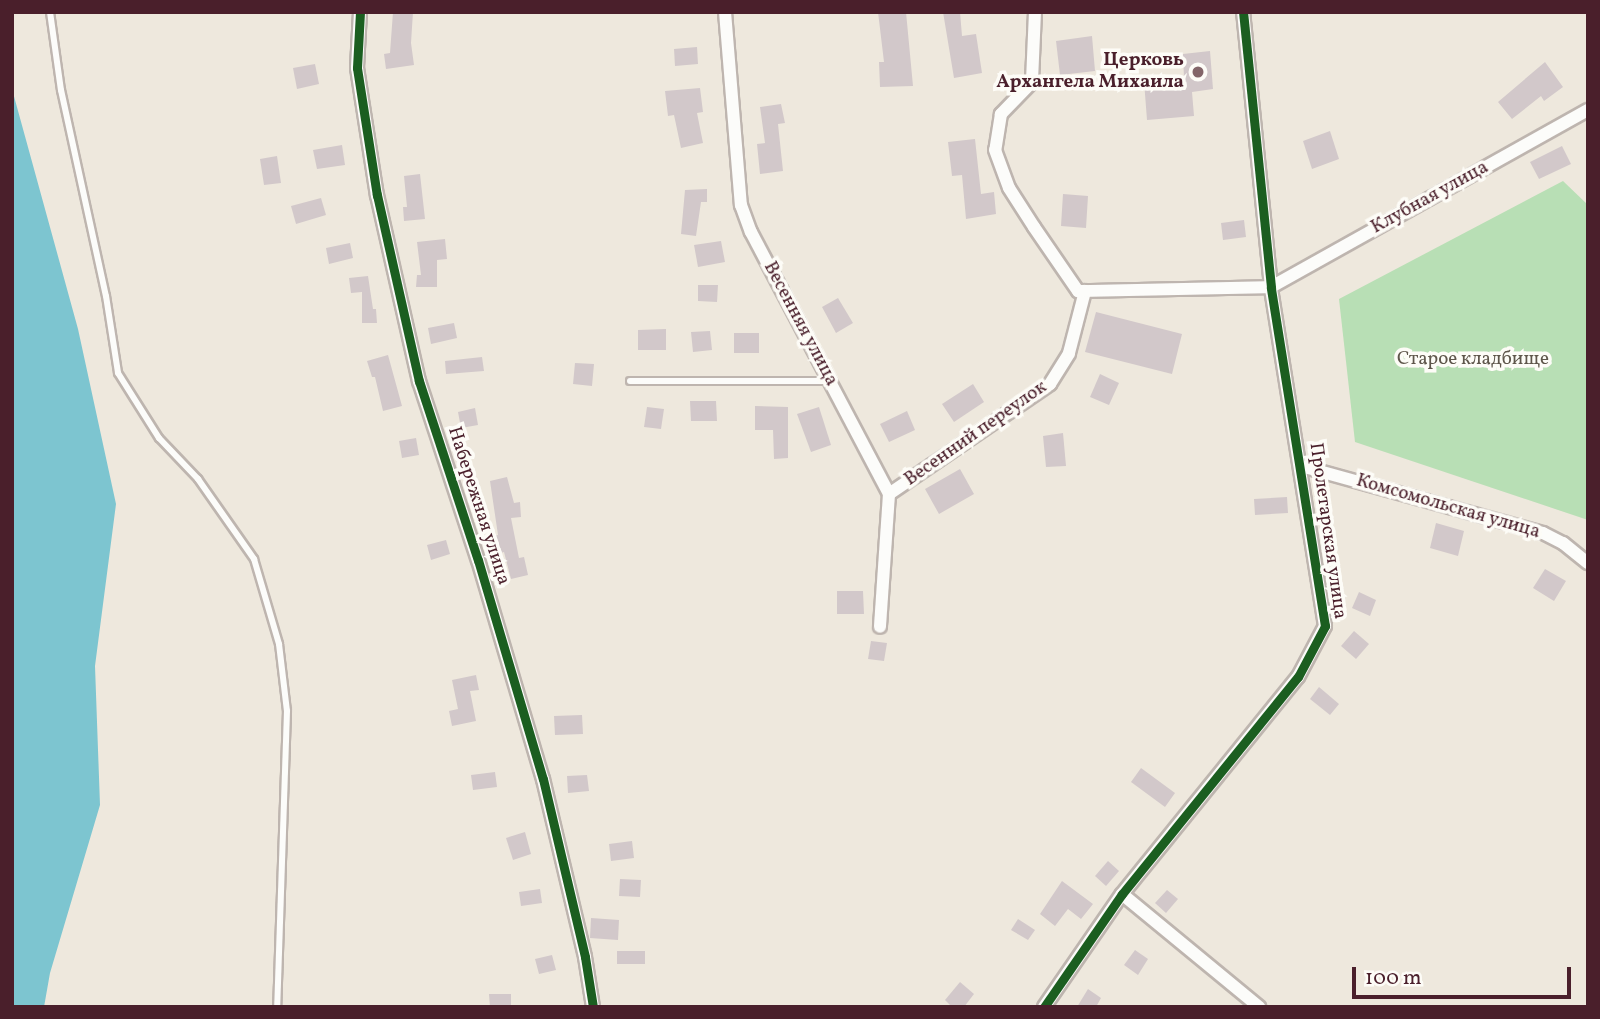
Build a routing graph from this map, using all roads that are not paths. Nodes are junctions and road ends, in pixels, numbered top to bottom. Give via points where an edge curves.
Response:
1 (50, 12) edge
2 (360, 12) edge
3 (725, 12) edge
4 (1035, 12) edge
5 (1243, 12) edge
6 (1588, 110) edge
7 (1271, 287) junction
8 (1085, 291) junction
9 (630, 382) dead end
10 (830, 382) junction
11 (1301, 466) junction
12 (890, 494) junction
13 (1588, 562) edge
14 (880, 627) dead end
15 (1122, 894) junction
16 (277, 1007) edge
17 (593, 1007) edge
18 (1044, 1007) edge
19 (1259, 1007) edge

1 - 16 lane via 61,90 118,373 159,438 198,479 254,559 279,645 287,710 287,761
2 - 17 street, Набережная улица via 357,68 377,195 419,381 543,779
3 - 10 street, Весенняя улица via 741,205
4 - 8 street via 1032,82 1001,114 995,150 1009,188 1078,291
5 - 7 street, Пролетарская улица
6 - 7 street, Клубная улица
7 - 8 street
7 - 11 street, Пролетарская улица
8 - 12 street, Весенний переулок via 1069,353 1050,384
9 - 10 lane
10 - 12 street, Весенняя улица
11 - 13 street, Комсомольская улица via 1543,533
11 - 15 street, Пролетарская улица via 1325,626 1298,677
12 - 14 street
15 - 18 street, Пролетарская улица
15 - 19 street

